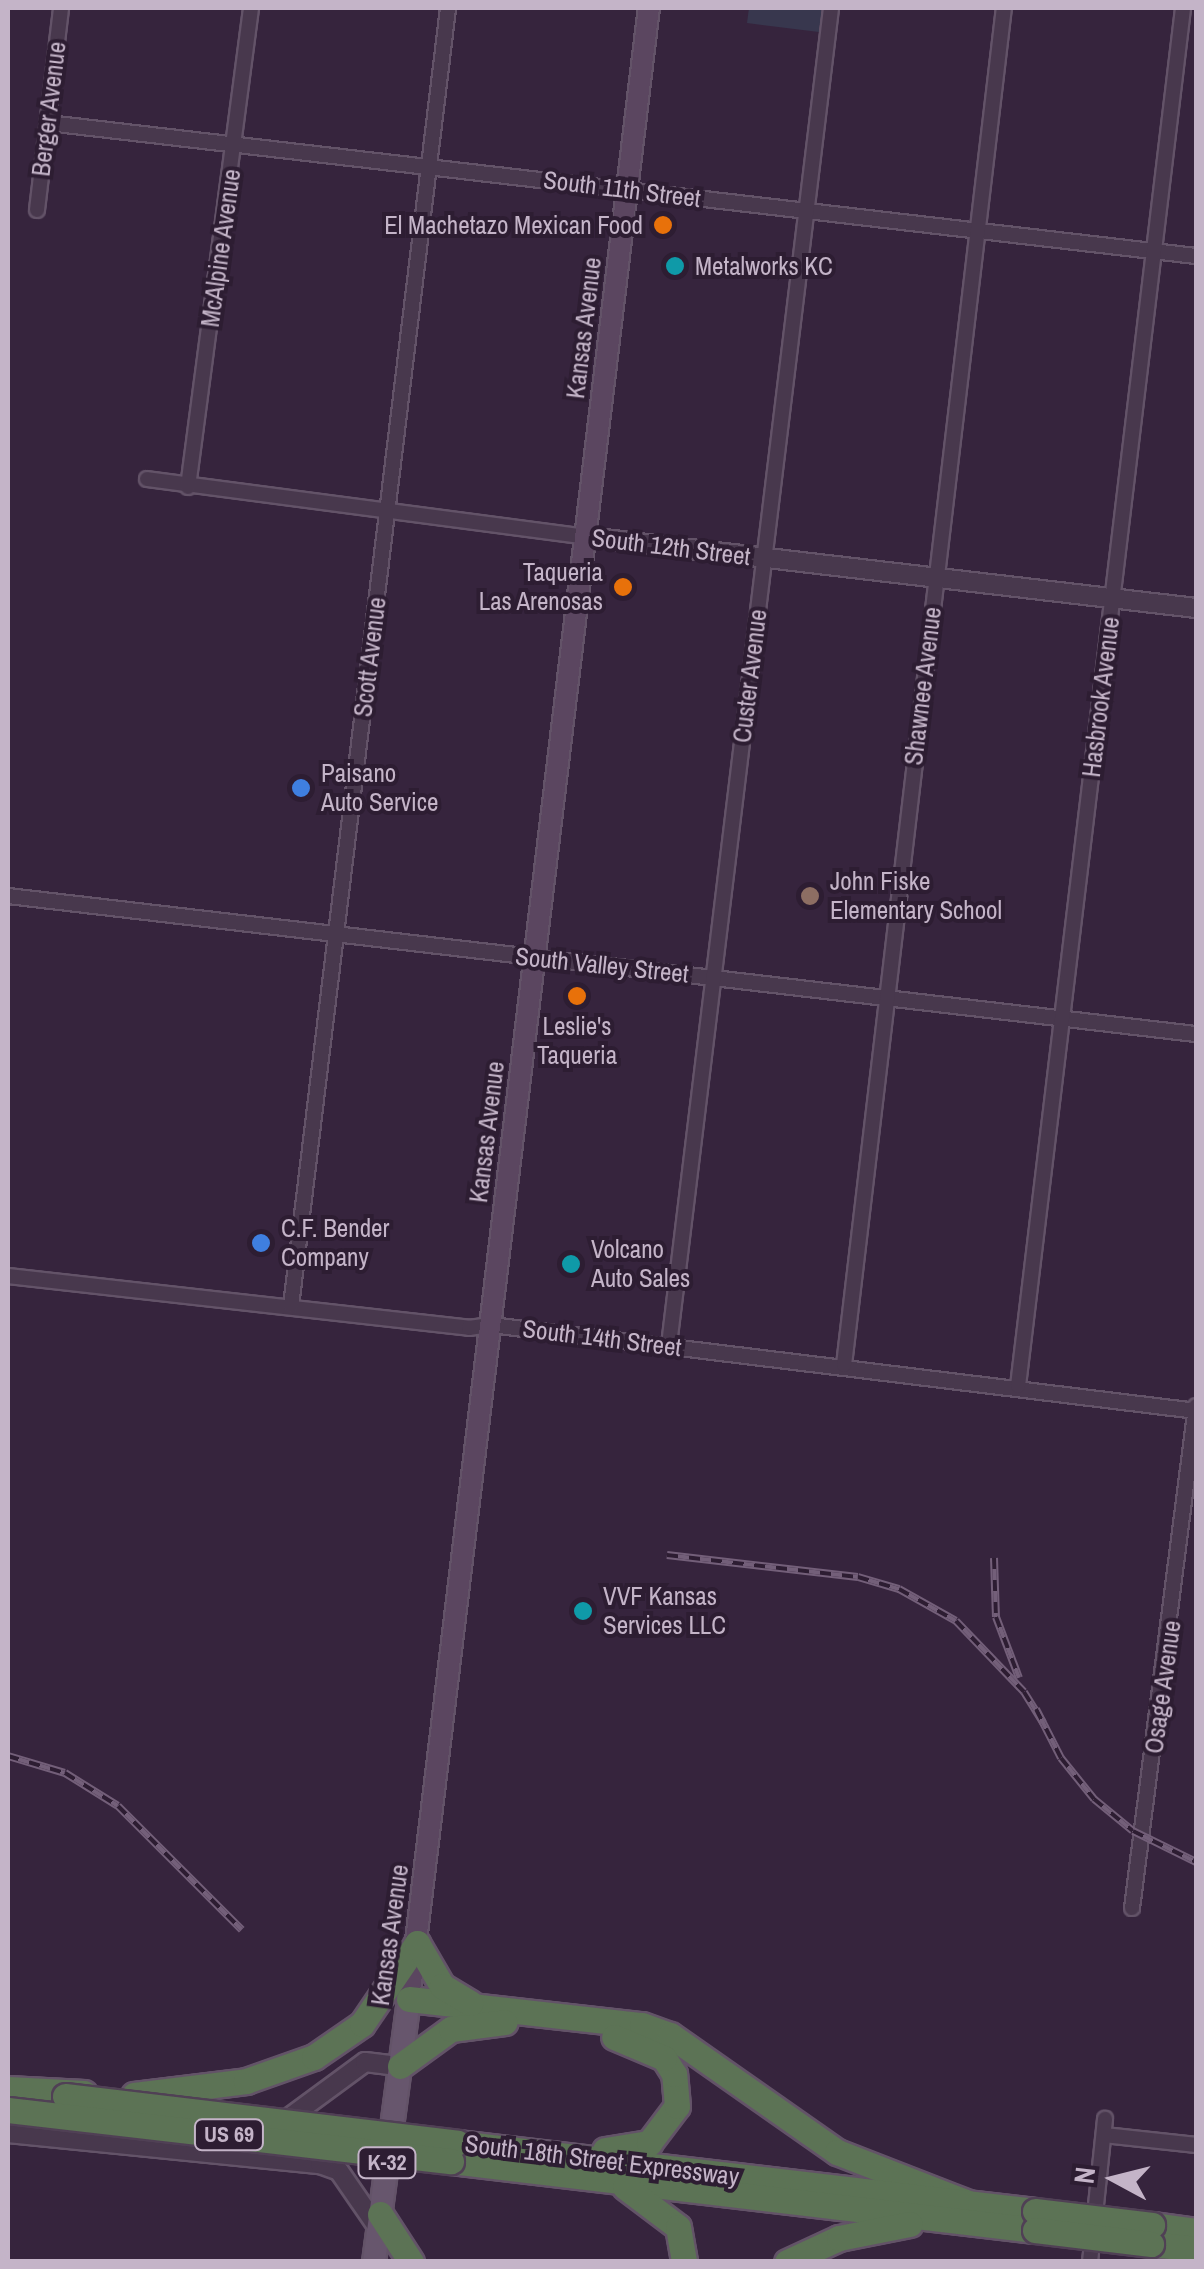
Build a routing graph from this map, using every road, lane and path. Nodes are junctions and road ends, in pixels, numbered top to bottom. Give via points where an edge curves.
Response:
1 (61, 8) edge
2 (251, 8) edge
3 (448, 8) edge
4 (649, 8) edge
5 (830, 8) edge
6 (1004, 8) edge
7 (1183, 8) edge
8 (48, 124) junction
9 (235, 144) junction
10 (429, 166) junction
11 (628, 189) junction
12 (37, 210) dead end
13 (806, 210) junction
14 (976, 232) junction
15 (1153, 250) junction
16 (1196, 256) edge
17 (147, 479) dead end
18 (188, 487) junction
19 (387, 514) junction
20 (588, 536) junction
21 (765, 559) junction
22 (936, 578) junction
23 (1114, 598) junction
24 (1196, 608) edge
25 (8, 896) edge
26 (336, 934) junction
27 (536, 958) junction
28 (714, 978) junction
29 (886, 997) junction
30 (1061, 1018) junction
31 (1196, 1034) edge
32 (8, 1276) edge
33 (292, 1306) junction
34 (491, 1325) junction
35 (670, 1345) junction
36 (844, 1365) junction
37 (1018, 1386) junction
38 (1196, 1409) edge
39 (1132, 1908) dead end
40 (417, 1943) junction
41 (409, 2000) junction
42 (474, 2006) junction
43 (400, 2066) junction
44 (8, 2091) edge
45 (65, 2096) junction
46 (8, 2110) edge
47 (8, 2132) edge
48 (1196, 2145) edge
49 (454, 2152) junction
50 (560, 2156) junction
51 (612, 2180) junction
52 (966, 2202) junction
53 (940, 2219) junction
54 (1035, 2221) junction
55 (379, 2222) junction
56 (1196, 2231) edge
57 (1151, 2235) junction
58 (1196, 2249) edge
59 (374, 2262) edge
60 (412, 2262) edge
61 (684, 2262) edge
62 (786, 2262) edge
63 (1090, 2262) edge

1 - 8 street, Berger Avenue
2 - 9 street, McAlpine Avenue
3 - 10 street, Scott Avenue
4 - 11 main road, Kansas Avenue
5 - 13 street, Custer Avenue
6 - 14 street, Shawnee Avenue
7 - 15 street, Hasbrook Avenue
8 - 9 street, South 11th Street
8 - 12 street, Berger Avenue
9 - 10 street, South 11th Street
9 - 18 street, McAlpine Avenue
10 - 11 street, South 11th Street
10 - 19 street, Scott Avenue
11 - 13 street, South 11th Street
11 - 20 main road, Kansas Avenue
13 - 14 street, South 11th Street
13 - 21 street, Custer Avenue
14 - 15 street, South 11th Street
14 - 22 street, Shawnee Avenue
15 - 16 street, South 11th Street
15 - 23 street, Hasbrook Avenue
17 - 18 street, South 12th Street
18 - 19 street, South 12th Street
19 - 20 street, South 12th Street
19 - 26 street, Scott Avenue
20 - 21 street, South 12th Street
20 - 27 main road, Kansas Avenue
21 - 22 street, South 12th Street
21 - 28 street, Custer Avenue
22 - 23 street, South 12th Street
22 - 29 street, Shawnee Avenue
23 - 24 street, South 12th Street
23 - 30 street, Hasbrook Avenue
25 - 26 street, South Valley Street
26 - 27 street, South Valley Street
26 - 33 street, Scott Avenue
27 - 28 street, South Valley Street
27 - 34 main road, Kansas Avenue
28 - 29 street, South Valley Street
28 - 35 street, Custer Avenue
29 - 30 street, South Valley Street
29 - 36 street, Shawnee Avenue
30 - 31 street, South Valley Street
30 - 37 street, Hasbrook Avenue
32 - 33 street, South 14th Street
33 - 34 street, South 14th Street via 469,1328
34 - 35 street, South 14th Street
34 - 40 main road, Kansas Avenue
35 - 36 street, South 14th Street
36 - 37 street, South 14th Street
37 - 38 street, South 14th Street
38 - 39 street, Osage Avenue
40 - 41 main road, Kansas Avenue
40 - 42 highway via 442,1986
40 - 45 highway, bridge via 362,2024 288,2068 158,2096
41 - 42 highway
41 - 43 main road, Kansas Avenue / K-32
42 - 52 highway via 670,2035 838,2152
43 - 44 street via 365,2062 278,2126
43 - 50 highway via 451,2029 495,2021 632,2039 664,2058 678,2090 663,2132 631,2148
43 - 55 main road, Kansas Avenue / K-32
44 - 45 highway, South 18th Street Expressway / US 69
45 - 49 highway, South 18th Street Expressway / US 69, bridge
46 - 49 highway, South 18th Street Expressway / US 69, bridge
47 - 55 street via 320,2164 339,2172
48 - 63 street via 1105,2127
49 - 50 highway, South 18th Street Expressway / US 69
49 - 51 highway, South 18th Street Expressway / US 69
50 - 52 highway, South 18th Street Expressway / US 69
51 - 53 highway, South 18th Street Expressway / US 69
51 - 61 highway via 668,2215 684,2242
52 - 54 highway, South 18th Street Expressway / US 69
53 - 54 highway, South 18th Street Expressway / US 69
53 - 62 highway via 840,2238
54 - 57 highway, South 18th Street Expressway / US 69, bridge
55 - 59 main road, Kansas Avenue / K-32
55 - 60 highway
56 - 57 highway, South 18th Street Expressway / US 69
57 - 58 highway, South 18th Street Expressway / US 69

